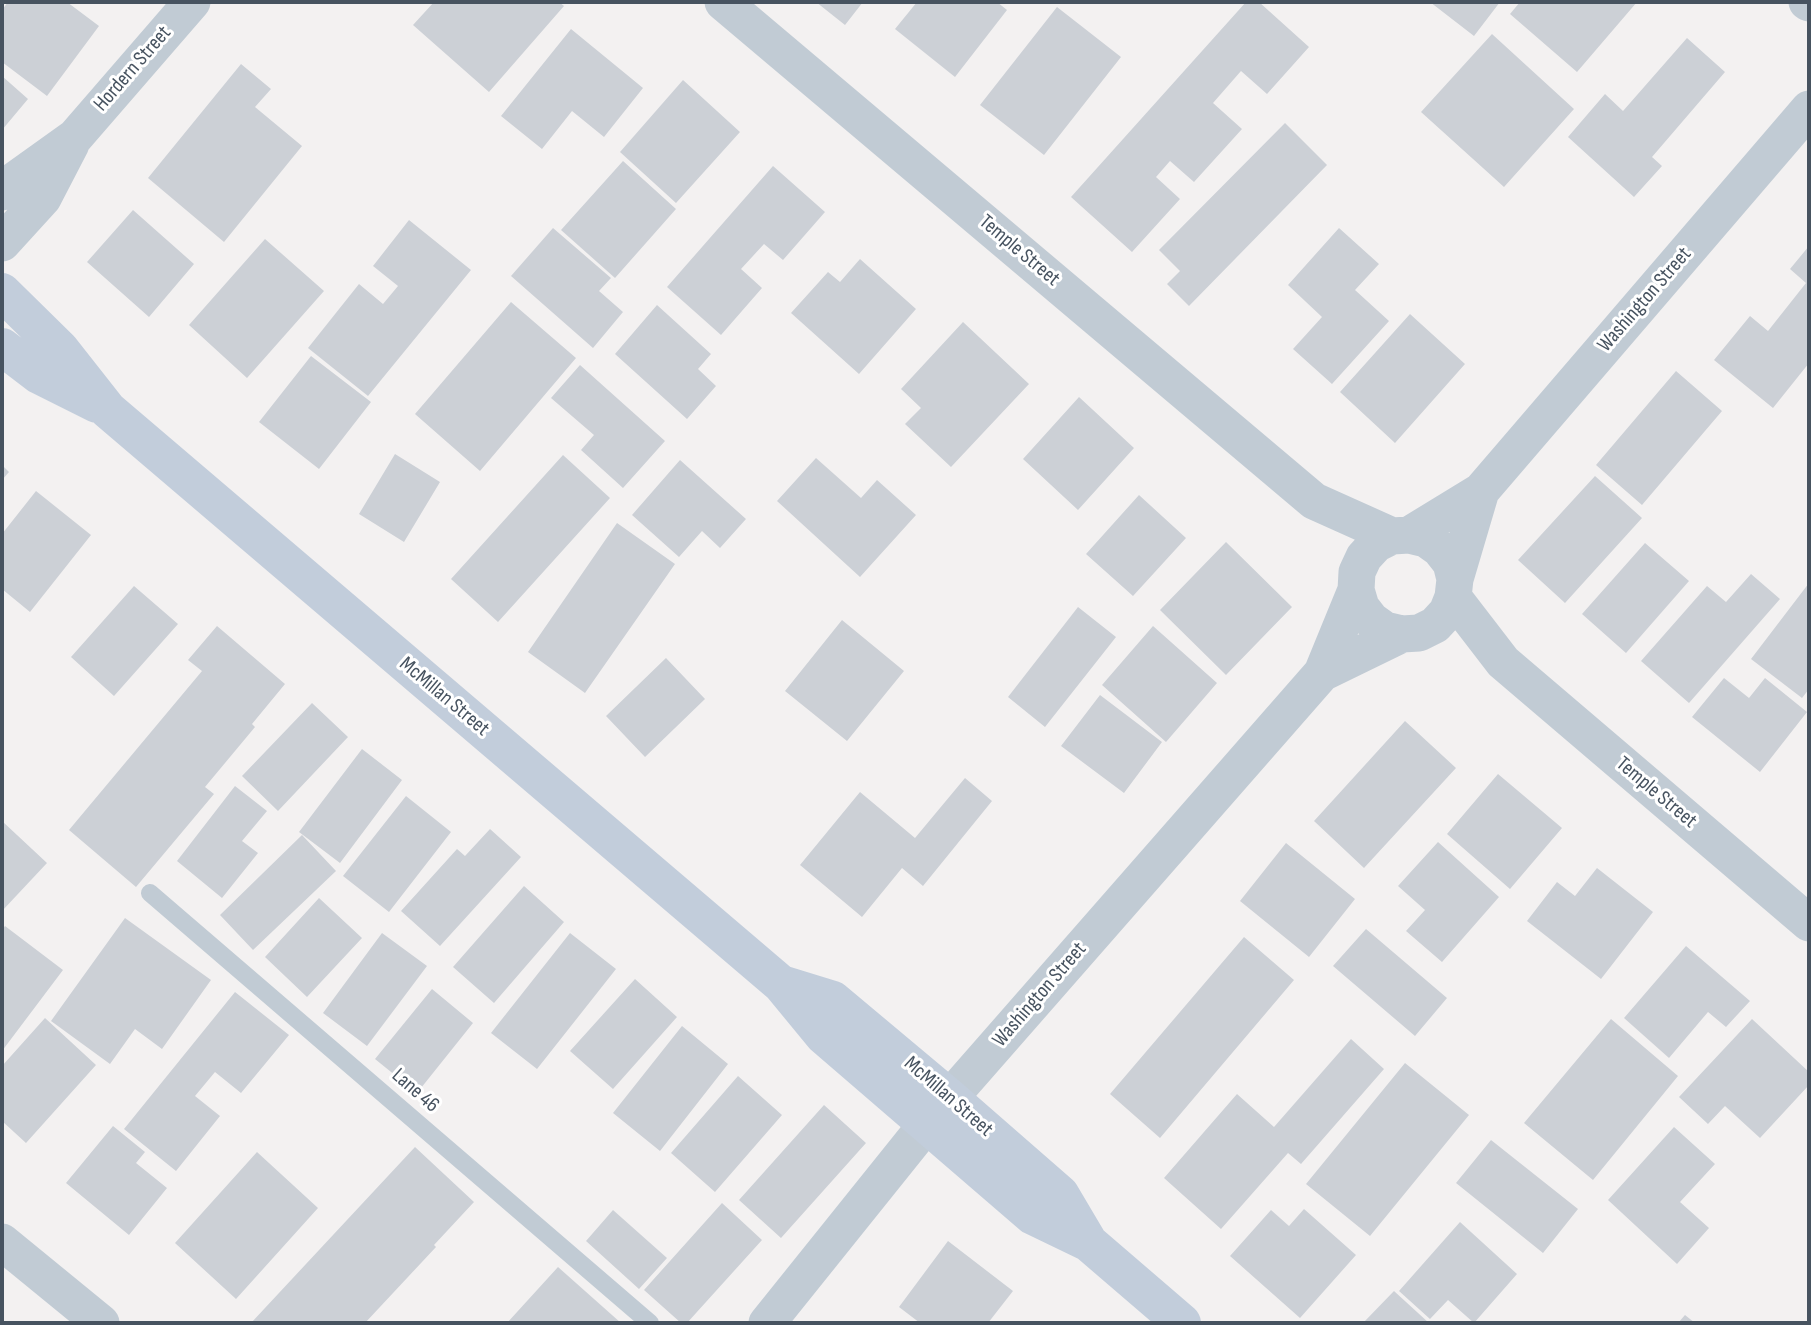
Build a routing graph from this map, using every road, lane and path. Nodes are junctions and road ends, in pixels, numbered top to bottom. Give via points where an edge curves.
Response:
1 (192, 2) edge
2 (723, 2) edge
3 (1809, 108) edge
4 (75, 137) junction
5 (2, 192) edge
6 (2, 243) edge
7 (2, 292) edge
8 (2, 347) edge
9 (108, 410) junction
10 (1482, 491) junction
11 (1314, 501) junction
12 (1400, 536) junction
13 (1357, 581) junction
14 (1454, 588) junction
15 (1411, 633) junction
16 (1503, 662) junction
17 (1322, 673) junction
18 (150, 893) dead end
19 (1809, 923) edge
20 (938, 1111) junction
21 (2, 1242) edge
22 (101, 1323) edge
23 (650, 1323) edge
24 (767, 1323) edge
25 (1182, 1323) edge

1 - 4 street, Hordern Street
2 - 11 street, Temple Street
3 - 10 street, Washington Street
4 - 5 street, Hordern Street
4 - 6 street, Hordern Street via 43,198
7 - 9 main road, McMillan Street via 60,349
8 - 9 main road, McMillan Street via 39,375
9 - 20 main road, McMillan Street via 781,984 823,1035
10 - 12 street, Washington Street
10 - 14 street, Washington Street
11 - 12 street, Temple Street
11 - 13 street, Temple Street
12 - 13 street via 1376,544 1364,557
12 - 14 street via 1426,539 1440,549 1451,563
13 - 15 street via 1361,607 1371,620 1385,630
13 - 17 street, Washington Street
14 - 15 street via 1447,612 1435,625
14 - 16 street, Temple Street
15 - 16 street, Temple Street
15 - 17 street, Washington Street
16 - 19 street, Temple Street
17 - 20 street, Washington Street
18 - 23 lane, Lane 46
20 - 24 street, Washington Street
20 - 25 main road, McMillan Street via 1033,1216 1089,1243
21 - 22 street

